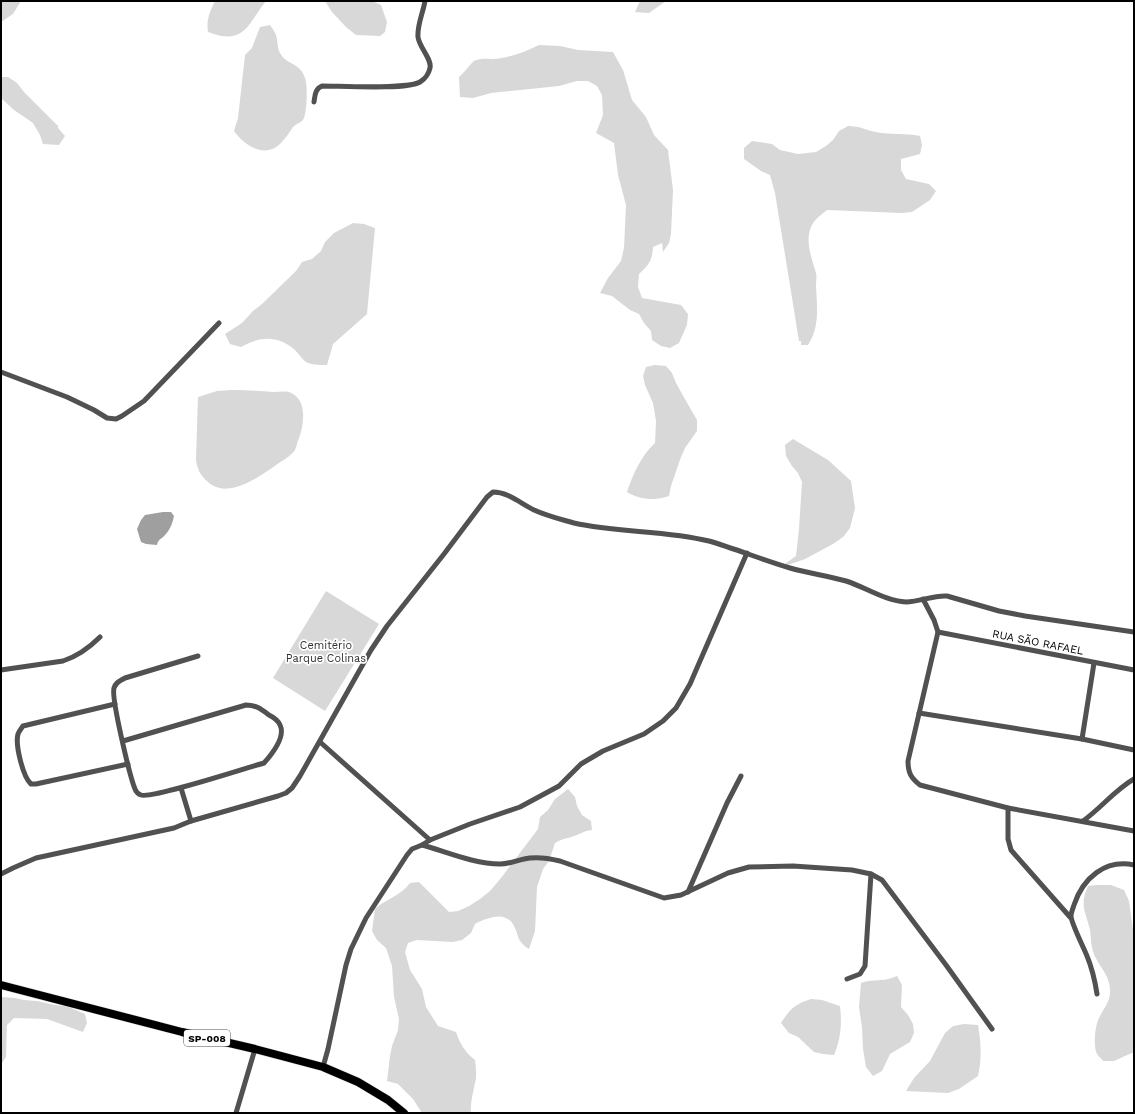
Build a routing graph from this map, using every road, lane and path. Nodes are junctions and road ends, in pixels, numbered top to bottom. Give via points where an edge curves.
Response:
1 (425, 1) edge
2 (314, 102) dead end
3 (219, 323) dead end
4 (1, 372) edge
5 (747, 553) junction
6 (923, 599) junction
7 (938, 632) junction
8 (1134, 632) edge
9 (100, 637) dead end
10 (198, 656) dead end
11 (1094, 663) junction
12 (1, 670) edge
13 (1134, 670) edge
14 (115, 704) junction
15 (919, 713) junction
16 (1082, 739) junction
17 (123, 741) junction
18 (320, 742) junction
19 (1134, 750) edge
20 (128, 764) junction
21 (741, 776) dead end
22 (1134, 779) edge
23 (181, 788) junction
24 (1008, 808) junction
25 (191, 821) junction
26 (1083, 821) junction
27 (1134, 831) edge
28 (430, 840) junction
29 (422, 845) junction
30 (1134, 865) edge
31 (1, 874) edge
32 (871, 874) junction
33 (688, 892) junction
34 (1070, 917) junction
35 (847, 979) dead end
36 (1, 985) edge
37 (1097, 994) dead end
38 (992, 1029) dead end
39 (255, 1049) junction
40 (323, 1067) junction
41 (236, 1113) edge
42 (404, 1113) edge

1 - 2 street via 418,36 430,64 426,77 419,83 410,85 322,86 316,90
3 - 4 street via 144,401 116,419 106,418 67,397
5 - 6 street via 810,574 846,581 904,602
5 - 18 street via 692,538 622,530 554,518 503,493 493,492 388,626
5 - 28 street via 690,684 676,708 663,721 644,734 603,751 581,764 559,786 520,807
6 - 7 street
6 - 8 street via 947,596 999,611
7 - 11 street, RUA SÃO RAFAEL
7 - 15 street
9 - 12 street via 89,648 63,661
10 - 14 street via 118,682 114,690
11 - 13 street, RUA SÃO RAFAEL
11 - 16 street
14 - 17 street
14 - 20 street via 23,726 17,740 25,776 31,784
15 - 16 street
15 - 24 street via 908,761 908,769 913,780 920,785
16 - 19 street
17 - 20 street
17 - 23 street via 246,705 257,707 277,720 281,726 282,733 272,754 264,763
18 - 25 street via 292,788 286,793
18 - 28 street
20 - 23 street via 135,788 142,796
21 - 33 street
22 - 26 street
23 - 25 street
24 - 26 street
24 - 34 street via 1008,838 1011,850
25 - 31 street via 174,828 36,858
26 - 27 street
28 - 29 street
29 - 33 street via 491,864 510,864 523,859 547,857 664,898
29 - 40 street via 412,849 407,855 366,918 351,949
30 - 34 street via 1120,864 1102,868 1082,886
32 - 33 street via 852,870 793,866 749,867 728,873
32 - 35 street via 865,966 860,974
32 - 38 street via 882,880
34 - 37 street via 1093,973
36 - 39 main road, SP-008
39 - 40 main road, SP-008
39 - 41 street
40 - 42 main road, SP-008 via 358,1082

